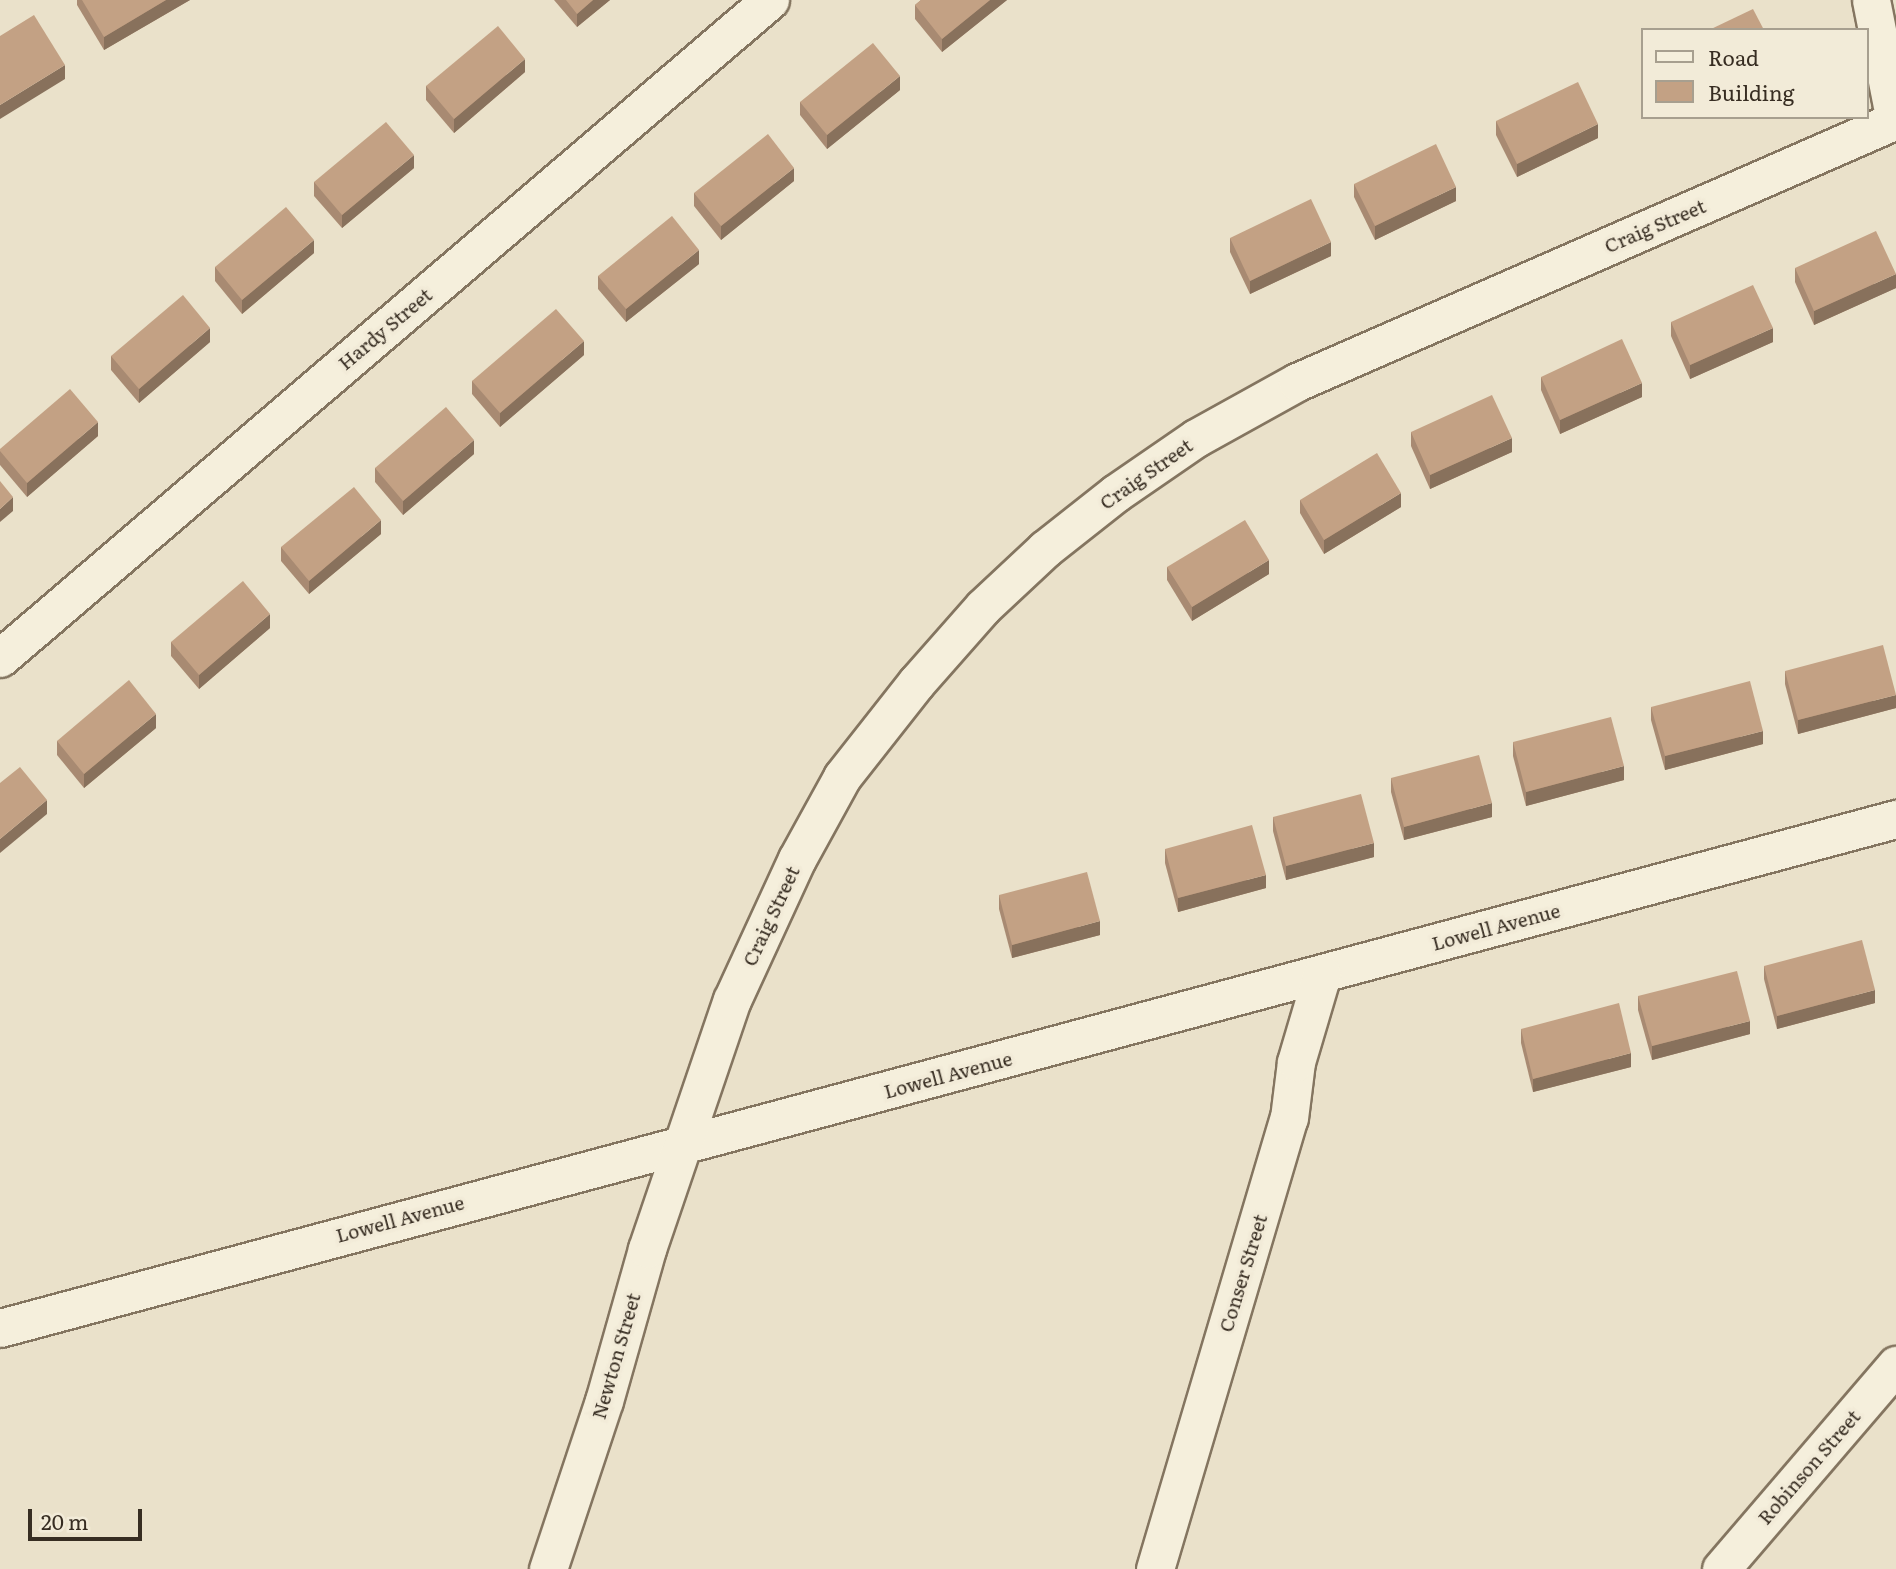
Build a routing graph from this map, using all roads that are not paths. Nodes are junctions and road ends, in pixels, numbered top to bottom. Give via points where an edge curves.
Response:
1 (770, 0) edge
2 (1871, 0) edge
3 (1895, 121) edge
4 (0, 657) edge
5 (1896, 819) edge
6 (1322, 974) junction
7 (683, 1142) junction
8 (0, 1328) edge
9 (1896, 1365) edge
10 (548, 1569) edge
11 (1154, 1569) edge
12 (1721, 1569) edge

1 - 4 street, Hardy Street
2 - 3 street
3 - 7 street, Craig Street via 1297,382 1196,438 1045,549 983,607 842,777 797,859 733,1000
5 - 6 street, Lowell Avenue
6 - 7 street, Lowell Avenue
6 - 11 street, Conser Street via 1296,1062 1289,1118
7 - 8 street, Lowell Avenue
7 - 10 street, Newton Street
9 - 12 street, Robinson Street

